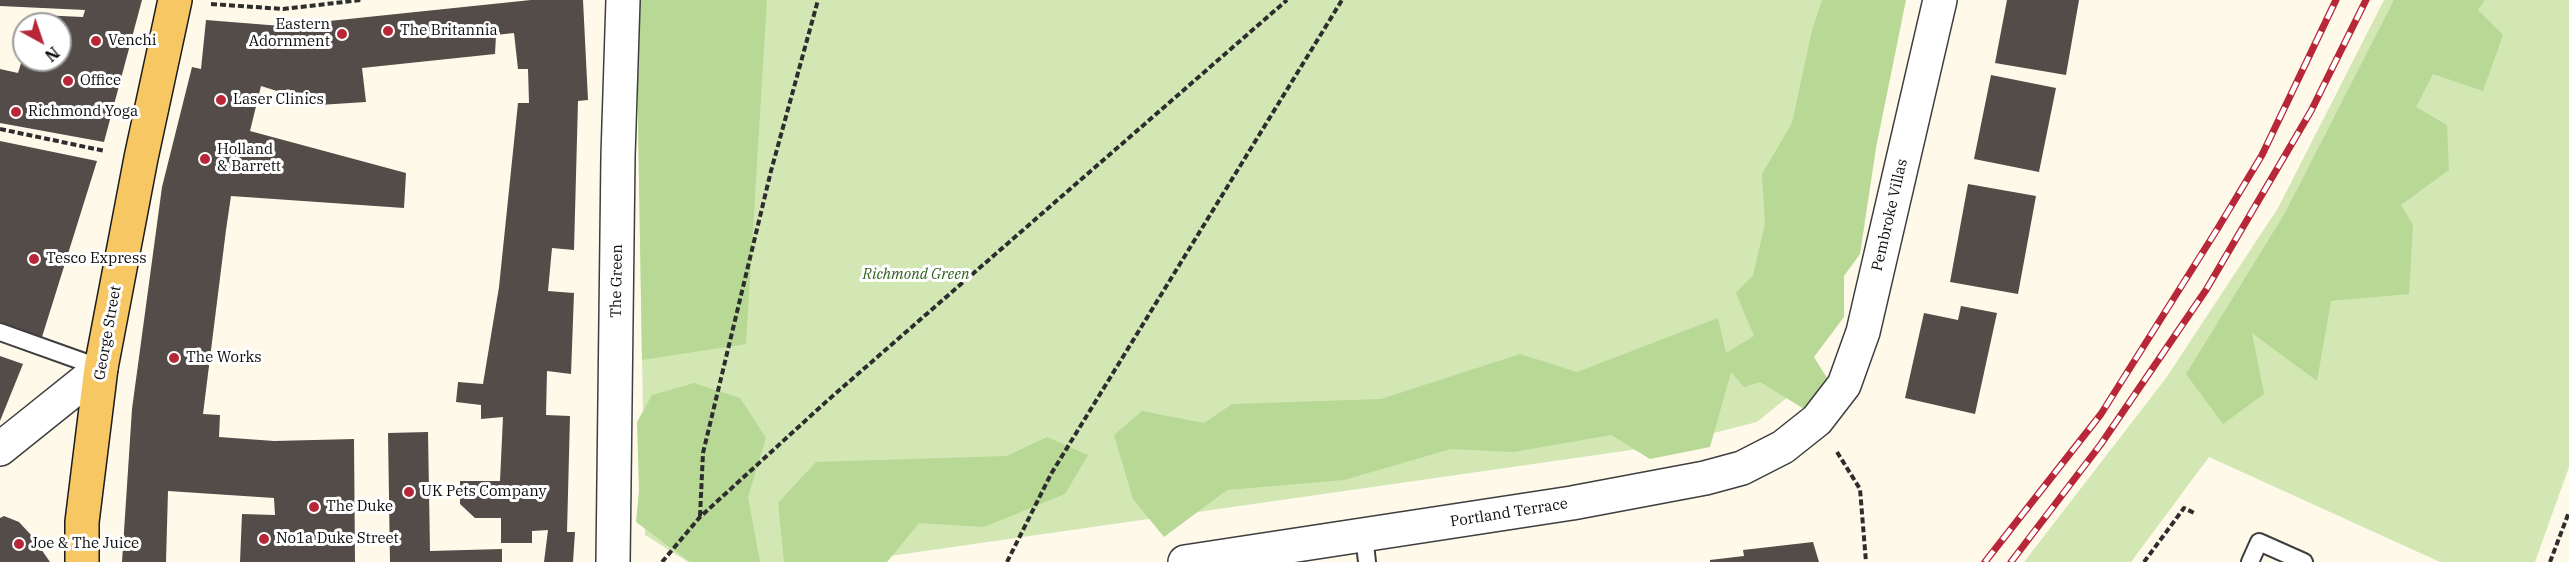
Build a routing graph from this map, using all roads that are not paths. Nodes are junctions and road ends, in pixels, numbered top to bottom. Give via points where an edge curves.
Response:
1 (623, 0) edge
2 (1940, 0) edge
3 (175, 1) edge
4 (0, 332) edge
5 (100, 368) junction
6 (1817, 420) joint
7 (0, 448) edge
8 (1365, 548) edge
9 (82, 562) edge
10 (613, 562) edge
11 (1185, 562) edge
12 (2250, 562) edge
13 (2304, 562) edge

1 - 10 street, The Green
2 - 6 street, Pembroke Villas via 1863,332 1844,385
3 - 5 main road, George Street
4 - 5 lane
5 - 7 street
5 - 9 main road, George Street via 82,522
6 - 8 street, Portland Terrace via 1783,447 1742,468
8 - 11 street, Portland Terrace
12 - 13 lane via 2259,542

